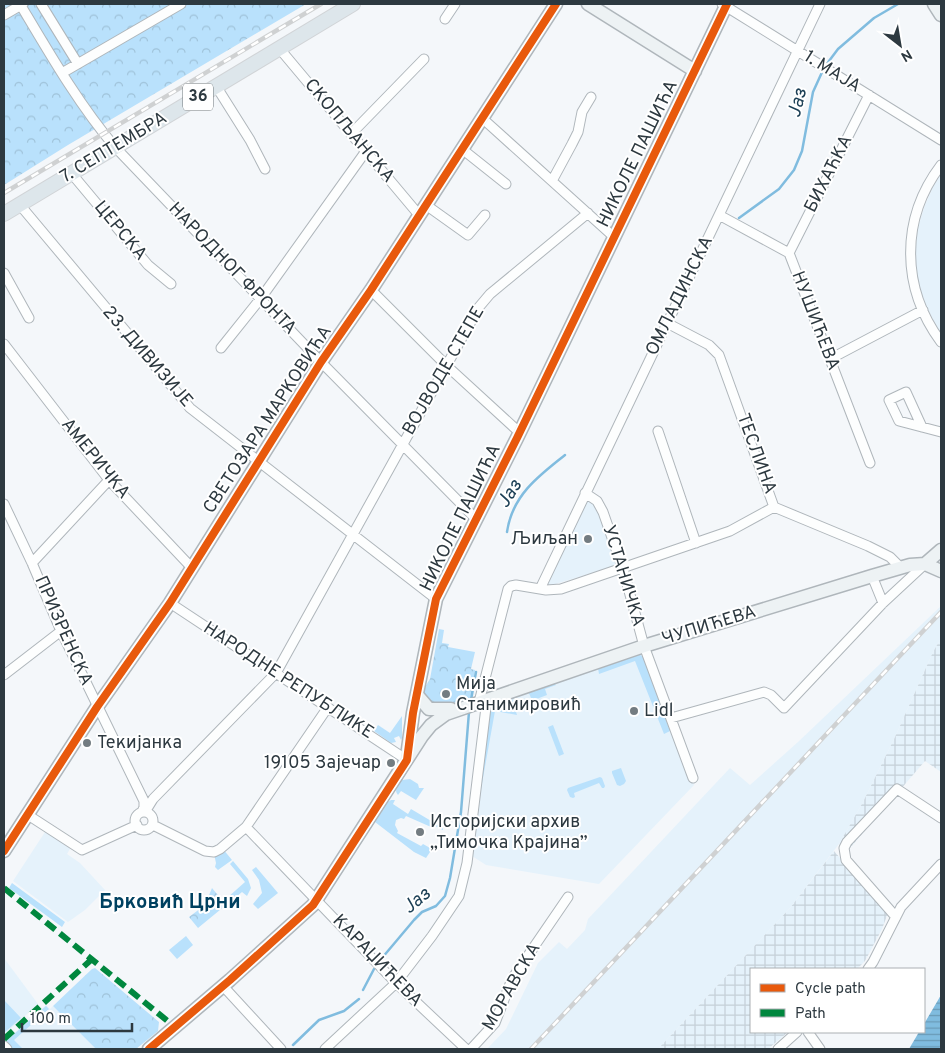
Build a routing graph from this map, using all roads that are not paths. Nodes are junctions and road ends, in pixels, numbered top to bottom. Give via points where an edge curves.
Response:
1 (21, 4) edge
2 (41, 4) edge
3 (181, 4) edge
4 (353, 4) edge
5 (456, 4) edge
6 (556, 4) edge
7 (588, 4) edge
8 (820, 4) edge
9 (934, 4) edge
10 (725, 5) edge
11 (4, 15) edge
12 (941, 15) edge
13 (446, 19) dead end
14 (279, 48) junction
15 (799, 51) junction
16 (424, 58) dead end
17 (78, 64) junction
18 (694, 72) junction
19 (62, 73) junction
20 (216, 86) junction
21 (869, 95) junction
22 (591, 97) dead end
23 (482, 118) junction
24 (351, 134) junction
25 (941, 140) edge
26 (115, 147) junction
27 (462, 149) junction
28 (366, 151) junction
29 (941, 165) edge
30 (264, 169) dead end
31 (72, 174) junction
32 (552, 181) junction
33 (506, 184) dead end
34 (20, 206) junction
35 (422, 210) junction
36 (588, 213) junction
37 (4, 214) edge
38 (485, 215) dead end
39 (719, 215) junction
40 (614, 237) junction
41 (789, 253) junction
42 (4, 274) edge
43 (171, 284) dead end
44 (371, 290) junction
45 (261, 298) junction
46 (922, 310) junction
47 (28, 318) dead end
48 (667, 323) junction
49 (941, 342) edge
50 (4, 344) edge
51 (221, 348) dead end
52 (830, 359) junction
53 (321, 362) junction
54 (448, 366) junction
55 (922, 427) dead end
56 (658, 431) dead end
57 (519, 432) junction
58 (941, 432) edge
59 (402, 445) junction
60 (258, 461) junction
61 (870, 463) dead end
62 (109, 480) junction
63 (585, 493) junction
64 (4, 504) edge
65 (774, 507) junction
66 (476, 519) junction
67 (353, 534) junction
68 (696, 543) junction
69 (941, 550) edge
70 (32, 563) junction
71 (925, 564) junction
72 (192, 568) junction
73 (901, 568) junction
74 (623, 569) junction
75 (941, 571) edge
76 (872, 576) junction
77 (540, 589) junction
78 (436, 599) junction
79 (170, 603) junction
80 (883, 603) junction
81 (61, 631) junction
82 (644, 646) junction
83 (276, 673) junction
84 (4, 675) edge
85 (417, 695) junction
86 (473, 704) junction
87 (97, 707) junction
88 (328, 707) junction
89 (429, 709) junction
90 (413, 713) junction
91 (671, 718) junction
92 (431, 725) junction
93 (407, 760) junction
94 (693, 778) dead end
95 (144, 812) junction
96 (28, 815) junction
97 (941, 818) edge
98 (136, 825) junction
99 (153, 825) junction
100 (246, 827) junction
101 (4, 851) edge
102 (941, 864) edge
103 (568, 898) dead end
104 (318, 900) junction
105 (896, 917) junction
106 (869, 968) edge
107 (396, 982) junction
108 (223, 986) junction
109 (796, 1033) edge
110 (809, 1033) edge
111 (4, 1046) edge
112 (6, 1049) edge
113 (149, 1049) edge
114 (281, 1049) edge
115 (324, 1049) edge
116 (466, 1049) edge
117 (471, 1049) edge
118 (778, 1049) edge
119 (820, 1049) edge

1 - 11 street
1 - 19 street, НАРОДНОГ ФРОНТА
2 - 17 street
3 - 17 street
4 - 14 main road, 7. СЕПТЕМБРА / 36
5 - 13 street
6 - 23 street, СВЕТОЗАРА МАРКОВИЋА
7 - 18 street
8 - 15 street, ОМЛАДИНСКА
9 - 12 street
10 - 15 street, 1. МАЈА
10 - 18 street, НИКОЛЕ ПАШИЋА
14 - 20 main road, 7. СЕПТЕМБРА / 36
14 - 24 street, СКОПЉАНСКА
15 - 21 street, 1. МАЈА
15 - 39 street, ОМЛАДИНСКА
16 - 24 street
17 - 19 street
18 - 40 street, НИКОЛЕ ПАШИЋА
19 - 26 street, НАРОДНОГ ФРОНТА
20 - 26 main road, 7. СЕПТЕМБРА / 36
20 - 30 street
21 - 25 street, 1. МАЈА
21 - 41 street, БИХАЋКА
22 - 32 street via 582,112 578,132
23 - 27 street, СВЕТОЗАРА МАРКОВИЋА
23 - 32 street
24 - 28 street, СКОПЉАНСКА
26 - 31 main road, 7. СЕПТЕМБРА / 36
26 - 45 street, НАРОДНОГ ФРОНТА
27 - 33 street
27 - 35 street, СВЕТОЗАРА МАРКОВИЋА
28 - 35 street, СКОПЉАНСКА
28 - 45 street
29 - 46 street via 921,198 911,236 911,272
31 - 34 main road, 7. СЕПТЕМБРА / 36
31 - 43 street, ЦЕРСКА via 148,265
32 - 36 street
34 - 37 main road, 7. СЕПТЕМБРА / 36
34 - 60 street, 23. ДИВИЗИЈЕ via 182,400
35 - 38 street, СКОПЉАНСКА via 468,234
35 - 44 street, СВЕТОЗАРА МАРКОВИЋА
36 - 40 street
36 - 54 street, ВОЈВОДЕ СТЕПЕ via 485,300
39 - 41 street, НУШИЋЕВА
39 - 48 street, ОМЛАДИНСКА
40 - 57 street, НИКОЛЕ ПАШИЋА
41 - 52 street, НУШИЋЕВА
42 - 47 street
44 - 53 street, СВЕТОЗАРА МАРКОВИЋА
44 - 54 street
45 - 51 street
45 - 53 street, НАРОДНОГ ФРОНТА
46 - 49 street
46 - 52 street
48 - 63 street, ОМЛАДИНСКА
48 - 65 street, ТЕСЛИНА via 709,345 719,355
50 - 62 street, АМЕРИЧКА
52 - 61 street, НУШИЋЕВА
53 - 59 street, НАРОДНОГ ФРОНТА
53 - 60 street, СВЕТОЗАРА МАРКОВИЋА
54 - 57 street
54 - 59 street, ВОЈВОДЕ СТЕПЕ
55 - 58 street
56 - 68 street
57 - 66 street, НИКОЛЕ ПАШИЋА
59 - 66 street, НАРОДНОГ ФРОНТА
59 - 67 street, ВОЈВОДЕ СТЕПЕ
60 - 67 street, 23. ДИВИЗИЈЕ
60 - 72 street, СВЕТОЗАРА МАРКОВИЋА
62 - 70 street
62 - 72 street, АМЕРИЧКА
63 - 74 street, УСТАНИЧКА via 602,507
63 - 77 street, ОМЛАДИНСКА
64 - 70 street, ПРИЗРЕНСКА
65 - 68 street via 730,531
65 - 73 street, ТЕСЛИНА via 868,546 890,557
66 - 78 street, НИКОЛЕ ПАШИЋА
67 - 78 street, 23. ДИВИЗИЈЕ
67 - 83 street, ВОЈВОДЕ СТЕПЕ
68 - 74 street
69 - 71 street
70 - 81 street, ПРИЗРЕНСКА
71 - 73 street, ЧУПИЋЕВА
71 - 75 street
71 - 80 street
72 - 79 street, СВЕТОЗАРА МАРКОВИЋА
73 - 76 street, ЧУПИЋЕВА
74 - 77 street via 561,589
74 - 82 street, УСТАНИЧКА
76 - 80 street
76 - 82 street, ЧУПИЋЕВА
77 - 86 street via 513,585 508,589
78 - 85 street, НИКОЛЕ ПАШИЋА
79 - 83 street, НАРОДНЕ РЕПУБЛИКЕ
79 - 87 street, СВЕТОЗАРА МАРКОВИЋА
80 - 91 street via 784,708 772,695 764,692
81 - 84 street
81 - 87 street, ПРИЗРЕНСКА
82 - 86 street, ЧУПИЋЕВА
82 - 91 street, УСТАНИЧКА
83 - 88 street, НАРОДНЕ РЕПУБЛИКЕ
83 - 95 street, ВОЈВОДЕ СТЕПЕ
85 - 89 street
85 - 90 street, НИКОЛЕ ПАШИЋА
86 - 89 street
86 - 92 street via 441,716
86 - 107 street via 467,863 461,890 456,903
87 - 95 street, ПРИЗРЕНСКА via 144,801
87 - 96 street, СВЕТОЗАРА МАРКОВИЋА
88 - 93 street, НАРОДНЕ РЕПУБЛИКЕ
88 - 100 street
89 - 90 street
90 - 92 street via 422,723
90 - 93 street, НИКОЛЕ ПАШИЋА
91 - 94 street, УСТАНИЧКА
92 - 93 street
93 - 104 street, НИКОЛЕ ПАШИЋА
95 - 98 street via 136,818
95 - 99 street via 152,816
96 - 98 street via 82,850
96 - 101 street, СВЕТОЗАРА МАРКОВИЋА
97 - 105 street via 897,789 844,848 846,860
98 - 99 street via 146,830
99 - 100 street via 205,851 214,852
100 - 104 street, КАРАЏИЋЕВА
102 - 105 street via 901,907
103 - 117 street, МОРАВСКА via 512,979 495,1023
104 - 107 street, КАРАЏИЋЕВА
104 - 108 street, НИКОЛЕ ПАШИЋА
105 - 106 street
107 - 115 street
107 - 116 street, КАРАЏИЋЕВА
108 - 113 street, НИКОЛЕ ПАШИЋА
108 - 114 street
109 - 118 street
110 - 119 street
111 - 112 street

